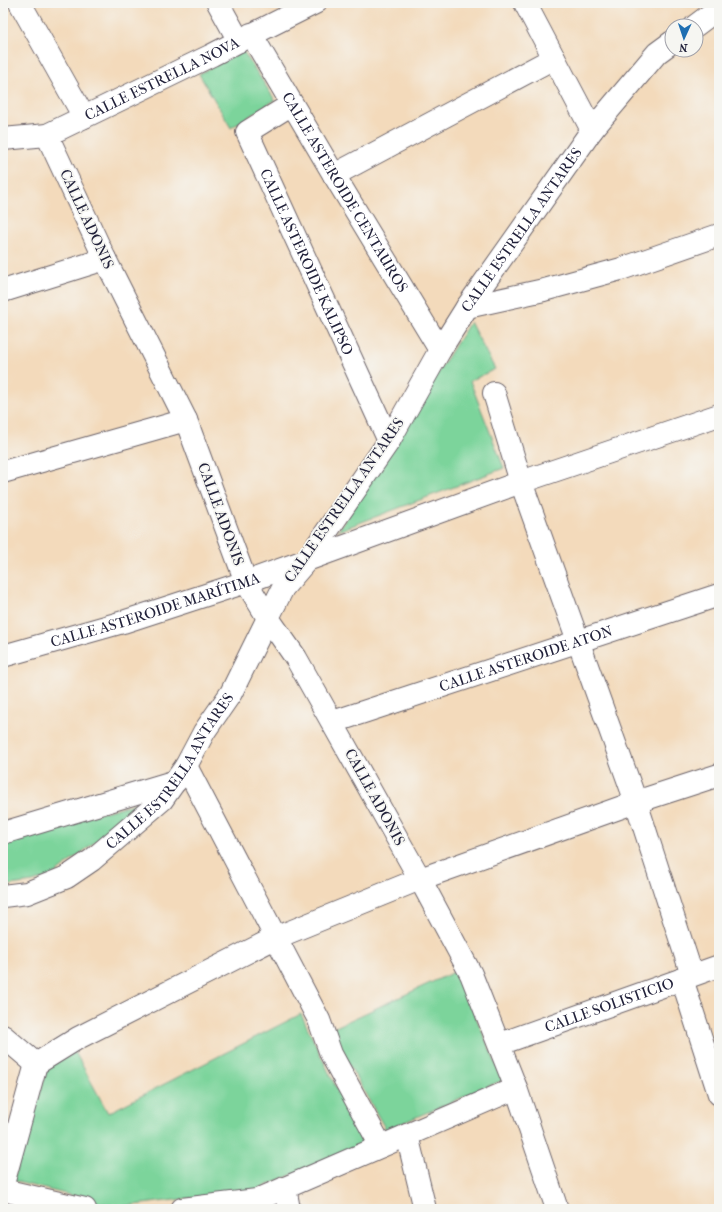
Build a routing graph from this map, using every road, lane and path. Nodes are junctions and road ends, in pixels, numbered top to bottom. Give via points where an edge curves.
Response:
1 (20, 3) edge
2 (218, 3) edge
3 (316, 3) edge
4 (525, 3) edge
5 (719, 8) edge
6 (704, 19) edge
7 (245, 37) junction
8 (664, 48) edge
9 (554, 58) junction
10 (292, 104) junction
11 (84, 117) junction
12 (592, 130) junction
13 (47, 135) junction
14 (3, 139) edge
15 (334, 175) junction
16 (719, 235) edge
17 (105, 259) junction
18 (3, 291) edge
19 (467, 307) junction
20 (440, 350) junction
21 (494, 393) dead end
22 (719, 415) edge
23 (186, 420) junction
24 (389, 441) junction
25 (3, 472) edge
26 (521, 482) junction
27 (306, 560) junction
28 (246, 582) junction
29 (719, 595) edge
30 (268, 618) junction
31 (578, 640) junction
32 (3, 656) edge
33 (333, 722) junction
34 (181, 774) junction
35 (719, 775) edge
36 (636, 802) junction
37 (3, 833) edge
38 (420, 879) junction
39 (3, 896) edge
40 (276, 938) junction
41 (719, 966) edge
42 (687, 977) junction
43 (3, 1036) edge
44 (500, 1044) junction
45 (36, 1064) junction
46 (516, 1088) junction
47 (719, 1094) edge
48 (407, 1135) junction
49 (381, 1146) junction
50 (3, 1184) edge
51 (3, 1190) edge
52 (287, 1199) edge
53 (85, 1209) edge
54 (182, 1209) edge
55 (425, 1209) edge
56 (557, 1209) edge

1 - 11 street
2 - 7 street, CALLE ASTEROIDE CENTAUROS
3 - 7 street, CALLE ESTRELLA NOVA
4 - 9 street
5 - 6 street
7 - 10 street, CALLE ASTEROIDE CENTAUROS
7 - 11 street, CALLE ESTRELLA NOVA
8 - 12 street, CALLE ESTRELLA ANTARES
9 - 12 street
9 - 15 street
10 - 15 street, CALLE ASTEROIDE CENTAUROS
10 - 24 street, CALLE ASTEROIDE KALIPSO via 247,132
11 - 13 street, CALLE ESTRELLA NOVA
12 - 19 street, CALLE ESTRELLA ANTARES
13 - 14 street, CALLE ESTRELLA NOVA
13 - 17 street, CALLE ADONIS
15 - 20 street, CALLE ASTEROIDE CENTAUROS
16 - 19 street via 621,269
17 - 18 street
17 - 23 street, CALLE ADONIS
19 - 20 street, CALLE ESTRELLA ANTARES
20 - 24 street, CALLE ESTRELLA ANTARES
21 - 26 street
22 - 26 street, CALLE ASTEROIDE MARÍTIMA
23 - 25 street
23 - 28 street, CALLE ADONIS
24 - 27 street, CALLE ESTRELLA ANTARES
26 - 27 street, CALLE ASTEROIDE MARÍTIMA
26 - 31 street
27 - 28 street, CALLE ASTEROIDE MARÍTIMA
27 - 30 street, CALLE ESTRELLA ANTARES via 284,588
28 - 30 street, CALLE ADONIS
28 - 32 street, CALLE ASTEROIDE MARÍTIMA via 123,622
29 - 31 street, CALLE ASTEROIDE ATON
30 - 33 street, CALLE ADONIS via 296,658
30 - 34 street, CALLE ESTRELLA ANTARES via 231,693 204,732
31 - 33 street, CALLE ASTEROIDE ATON
31 - 36 street
33 - 38 street, CALLE ADONIS
34 - 37 street
34 - 39 street, CALLE ESTRELLA ANTARES via 162,800 92,860 47,886 27,893
34 - 40 street
35 - 36 street
36 - 38 street
36 - 42 street
38 - 40 street
38 - 44 street, CALLE ADONIS via 472,974
40 - 45 street via 78,1038
40 - 49 street via 319,1020 331,1054
41 - 42 street, CALLE SOLISTICIO
42 - 44 street, CALLE SOLISTICIO
42 - 47 street
43 - 45 street
44 - 46 street, CALLE ADONIS
45 - 50 street
46 - 48 street
46 - 56 street, CALLE ADONIS
48 - 49 street
48 - 55 street
49 - 52 street
51 - 53 street
52 - 54 street

